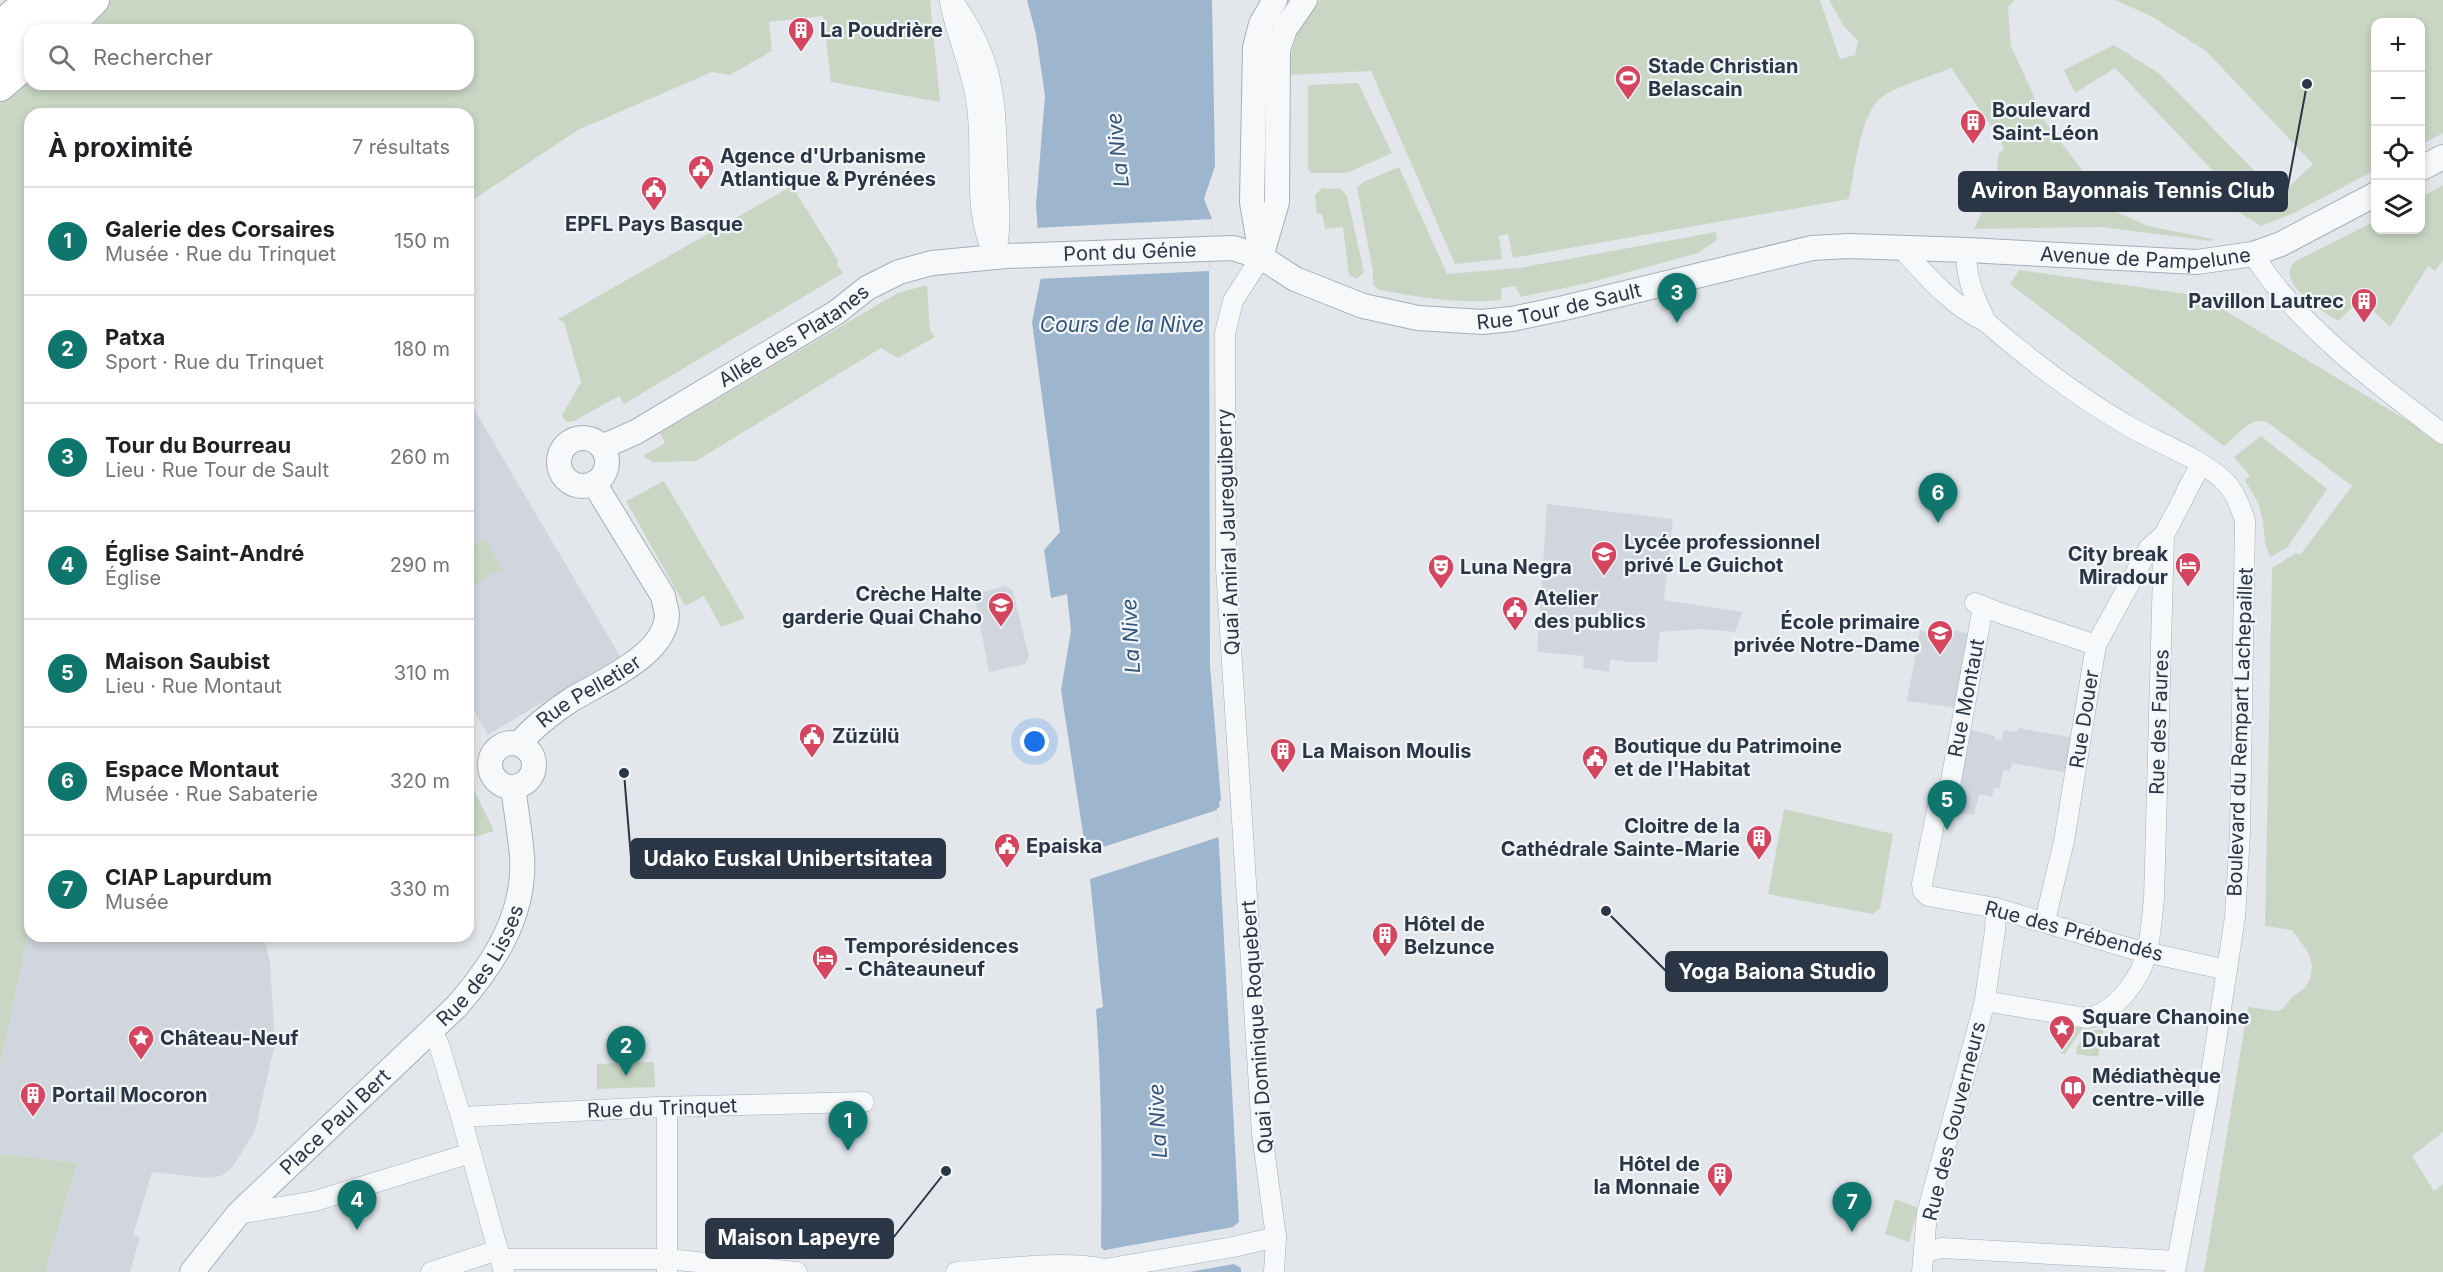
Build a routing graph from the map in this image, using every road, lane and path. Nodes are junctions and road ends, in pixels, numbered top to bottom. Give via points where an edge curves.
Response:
1 (31, 0) edge
2 (68, 0) edge
3 (94, 0) edge
4 (951, 0) edge
5 (1275, 0) edge
6 (1305, 0) edge
7 (41, 24) edge
8 (70, 24) edge
9 (0, 26) edge
10 (24, 38) edge
11 (0, 58) edge
12 (24, 65) edge
13 (0, 86) edge
14 (2443, 157) edge
15 (2425, 167) edge
16 (2371, 197) edge
17 (1900, 248) junction
18 (1957, 250) junction
19 (2253, 254) junction
20 (995, 257) junction
21 (1261, 257) junction
22 (1933, 281) junction
23 (1986, 322) junction
24 (2443, 434) edge
25 (602, 447) junction
26 (2201, 464) junction
27 (594, 483) junction
28 (2164, 535) junction
29 (2096, 645) junction
30 (519, 744) junction
31 (513, 787) junction
32 (1240, 816) joint
33 (1923, 891) joint
34 (1996, 908) junction
35 (2045, 921) junction
36 (2147, 952) junction
37 (2227, 970) junction
38 (1984, 1005) junction
39 (432, 1030) junction
40 (864, 1102) dead end
41 (667, 1107) junction
42 (461, 1117) junction
43 (471, 1153) junction
44 (238, 1214) junction
45 (1276, 1237) junction
46 (501, 1261) edge
47 (1923, 1265) edge
48 (667, 1266) edge
49 (2176, 1266) edge
50 (1094, 1269) edge
51 (192, 1272) edge
52 (431, 1272) edge
53 (797, 1272) edge
54 (956, 1272) edge
55 (1274, 1272) edge
56 (1935, 1272) edge

1 - 9 main road
2 - 7 main road
3 - 8 main road
4 - 20 street via 969,24 992,79 998,122 1001,212
5 - 21 street via 1261,24 1255,48 1252,202
6 - 21 street via 1285,29 1278,49 1277,202
10 - 11 main road
12 - 13 main road
14 - 15 street
16 - 19 street, Avenue de Pampelune via 2281,244
17 - 18 street, Avenue de Pampelune
17 - 21 street, Rue Tour de Sault via 1812,248 1555,311 1482,322 1438,321 1385,312 1312,287
17 - 22 street, Boulevard du Rempart Lachepaillet
18 - 19 street, Avenue de Pampelune via 2197,262
18 - 22 street via 1937,258 1932,269
18 - 23 street, Boulevard du Rempart Lachepaillet via 1966,261
19 - 24 street via 2290,304 2359,369
20 - 21 street, Pont du Génie via 1210,247 1233,248
20 - 25 street, Allée des Platanes via 932,262 899,272 636,432
21 - 32 street, Quai Amiral Jaureguiberry via 1233,301 1225,333 1226,568
22 - 23 street, Boulevard du Rempart Lachepaillet via 1971,315
23 - 26 street, Boulevard du Rempart Lachepaillet via 2089,402
25 - 27 street via 607,467
25 - 27 street via 596,441 579,438 564,447 560,456 559,465 568,481 585,486
26 - 28 street, Rue des Faures
26 - 37 street, Boulevard du Rempart Lachepaillet via 2223,479 2233,492 2245,522 2246,536 2240,833 2235,918
27 - 30 street, Rue Pelletier via 663,596 667,616 659,639 635,664 550,714
28 - 29 street, Rue Douer via 2149,548
28 - 36 street, Rue des Faures via 2154,900
29 - 33 street, Rue Montaut via 1979,605 1950,786 1938,806
29 - 35 street, Rue Douer via 2064,841
30 - 31 street via 530,753 534,766 528,780
30 - 31 street via 502,745 489,764 499,784
31 - 39 street, Rue des Lisses via 522,855 514,914 490,965
32 - 45 street, Quai Dominique Roquebert via 1245,843 1262,1134
33 - 34 street, Rue des Prébendés via 1928,896
34 - 35 street, Rue des Prébendés
34 - 38 street, Rue des Gouverneurs
35 - 36 street, Rue des Prébendés
36 - 37 street, Rue des Prébendés
36 - 38 street, Rue des Faures via 2132,983 2096,1017 1990,1002
37 - 49 street, Boulevard du Rempart Lachepaillet
38 - 47 street, Rue des Gouverneurs via 1927,1213
39 - 42 street, Rue des Lisses
39 - 44 street, Place Paul Bert
40 - 41 street, Rue du Trinquet
41 - 42 street, Rue du Trinquet
41 - 48 street
42 - 43 street, Rue des Lisses
43 - 44 street via 315,1201
43 - 46 street, Rue des Lisses
44 - 51 street, Place Paul Bert
45 - 50 street
45 - 55 street, Quai Dominique Roquebert
46 - 48 street
46 - 52 street
47 - 49 street via 1942,1248
47 - 56 street
48 - 53 street
50 - 54 street

